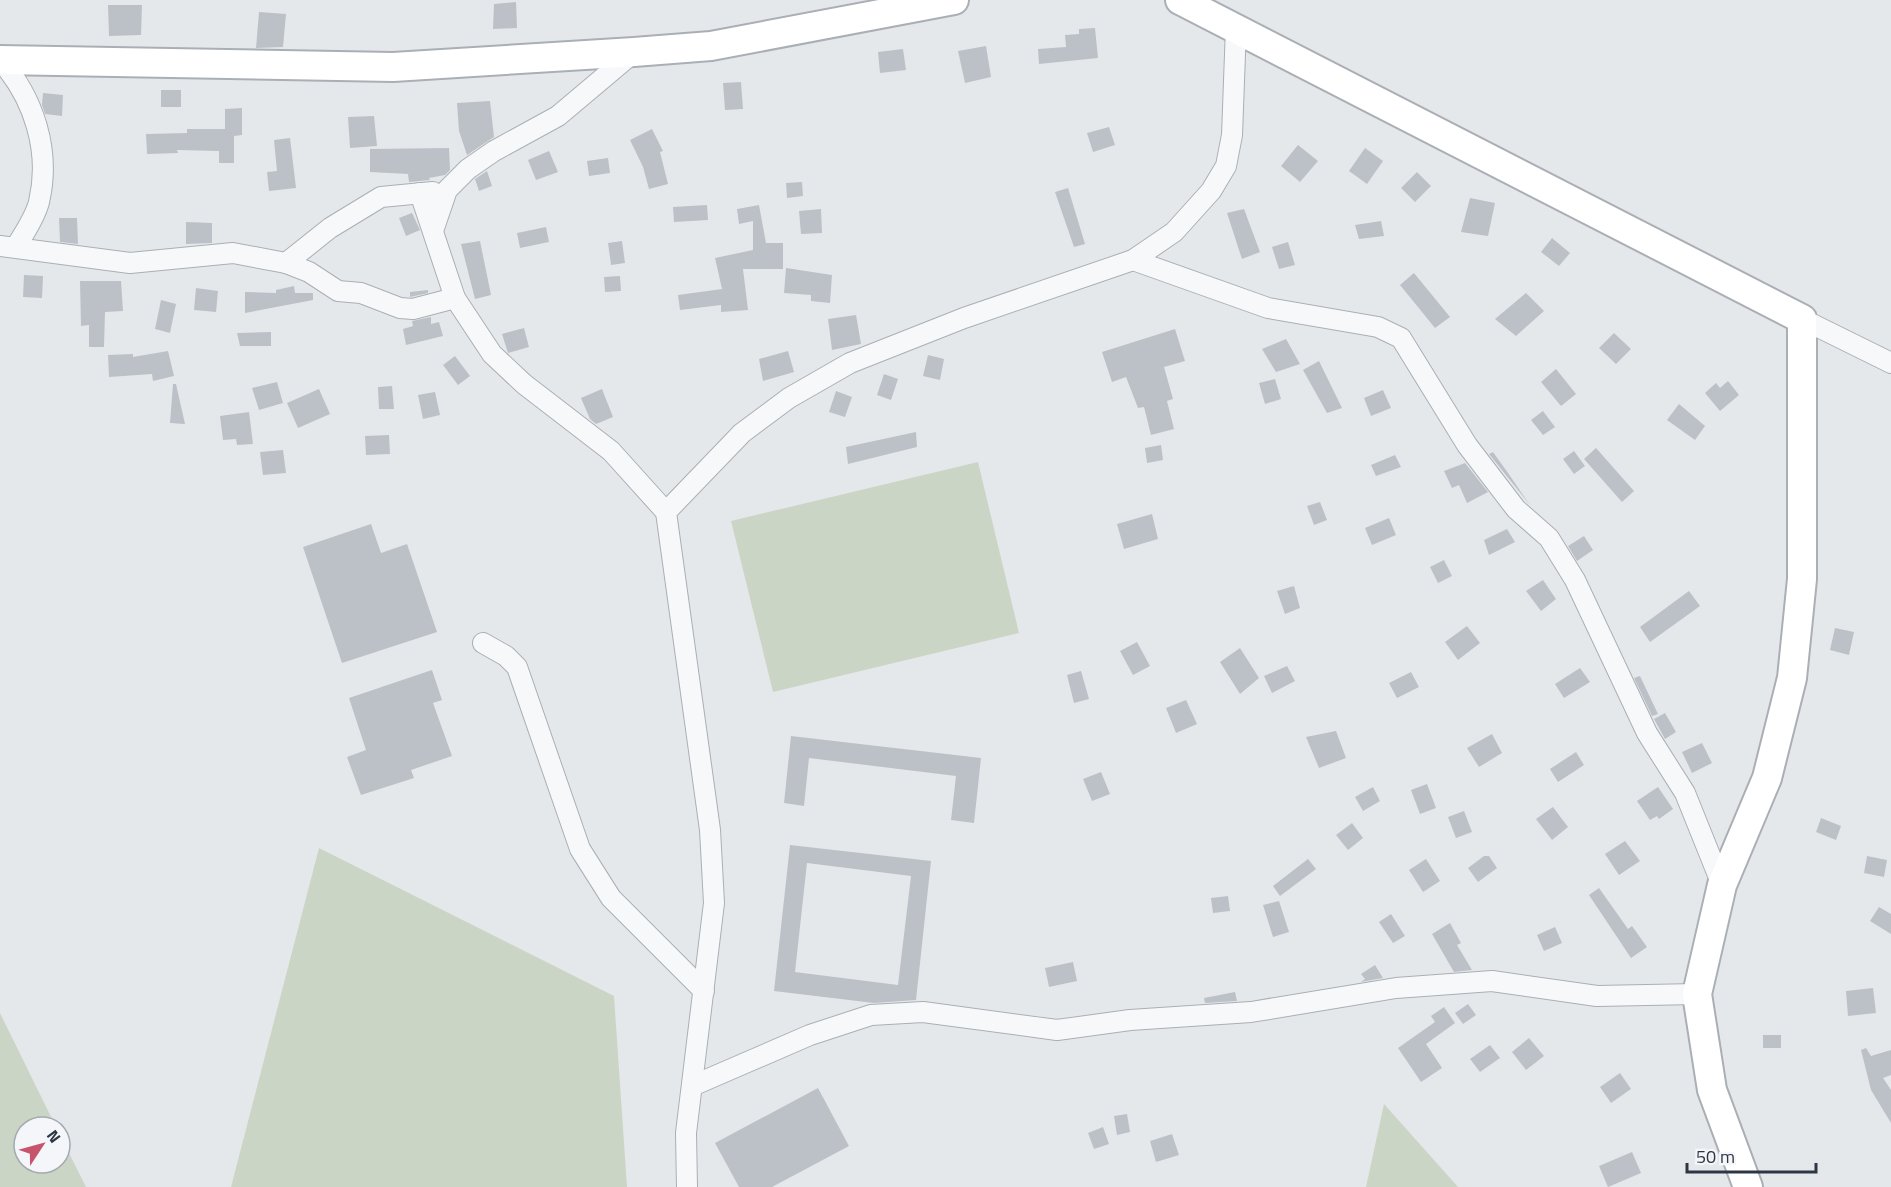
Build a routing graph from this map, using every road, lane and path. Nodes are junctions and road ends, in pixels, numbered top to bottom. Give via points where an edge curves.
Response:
1 (954, 0) edge
2 (1180, 0) edge
3 (925, 3) edge
4 (1236, 27) junction
5 (634, 52) junction
6 (0, 60) edge
7 (447, 190) junction
8 (420, 193) junction
9 (434, 228) junction
10 (8, 246) edge
11 (1133, 260) junction
12 (286, 263) junction
13 (455, 298) junction
14 (1802, 319) junction
15 (1891, 363) edge
16 (666, 512) junction
17 (483, 643) dead end
18 (1722, 885) junction
19 (704, 991) junction
20 (1697, 994) junction
21 (692, 1086) junction
22 (687, 1187) edge
23 (1748, 1187) edge

1 - 3 street
2 - 4 street
3 - 5 street via 711,46
4 - 11 street via 1232,135 1226,166 1211,191 1174,232
4 - 14 street
5 - 6 street via 393,67
5 - 7 street via 558,116 494,151
6 - 10 street via 24,92 39,133 42,164 39,202
7 - 8 street
7 - 9 street
8 - 9 street
8 - 12 street via 381,196 330,228
9 - 13 street
10 - 12 street via 130,262 233,253
11 - 16 street via 964,318 850,363 789,398 742,433
11 - 18 street via 1268,308 1378,327 1401,338 1467,444 1516,509 1549,538 1575,580 1647,732 1685,793
12 - 13 street via 338,291 361,293 400,308 413,309
13 - 16 street via 492,354 611,452
14 - 15 street
14 - 18 street via 1802,579 1792,678 1767,778
16 - 19 street via 710,830 714,903
17 - 19 street via 506,656 517,668 580,849 611,897
18 - 20 street
19 - 21 street
20 - 21 street via 1596,996 1492,981 1396,988 1251,1012 1130,1020 1057,1030 923,1012 871,1015 810,1035
20 - 23 street via 1712,1090
21 - 22 street via 686,1133

